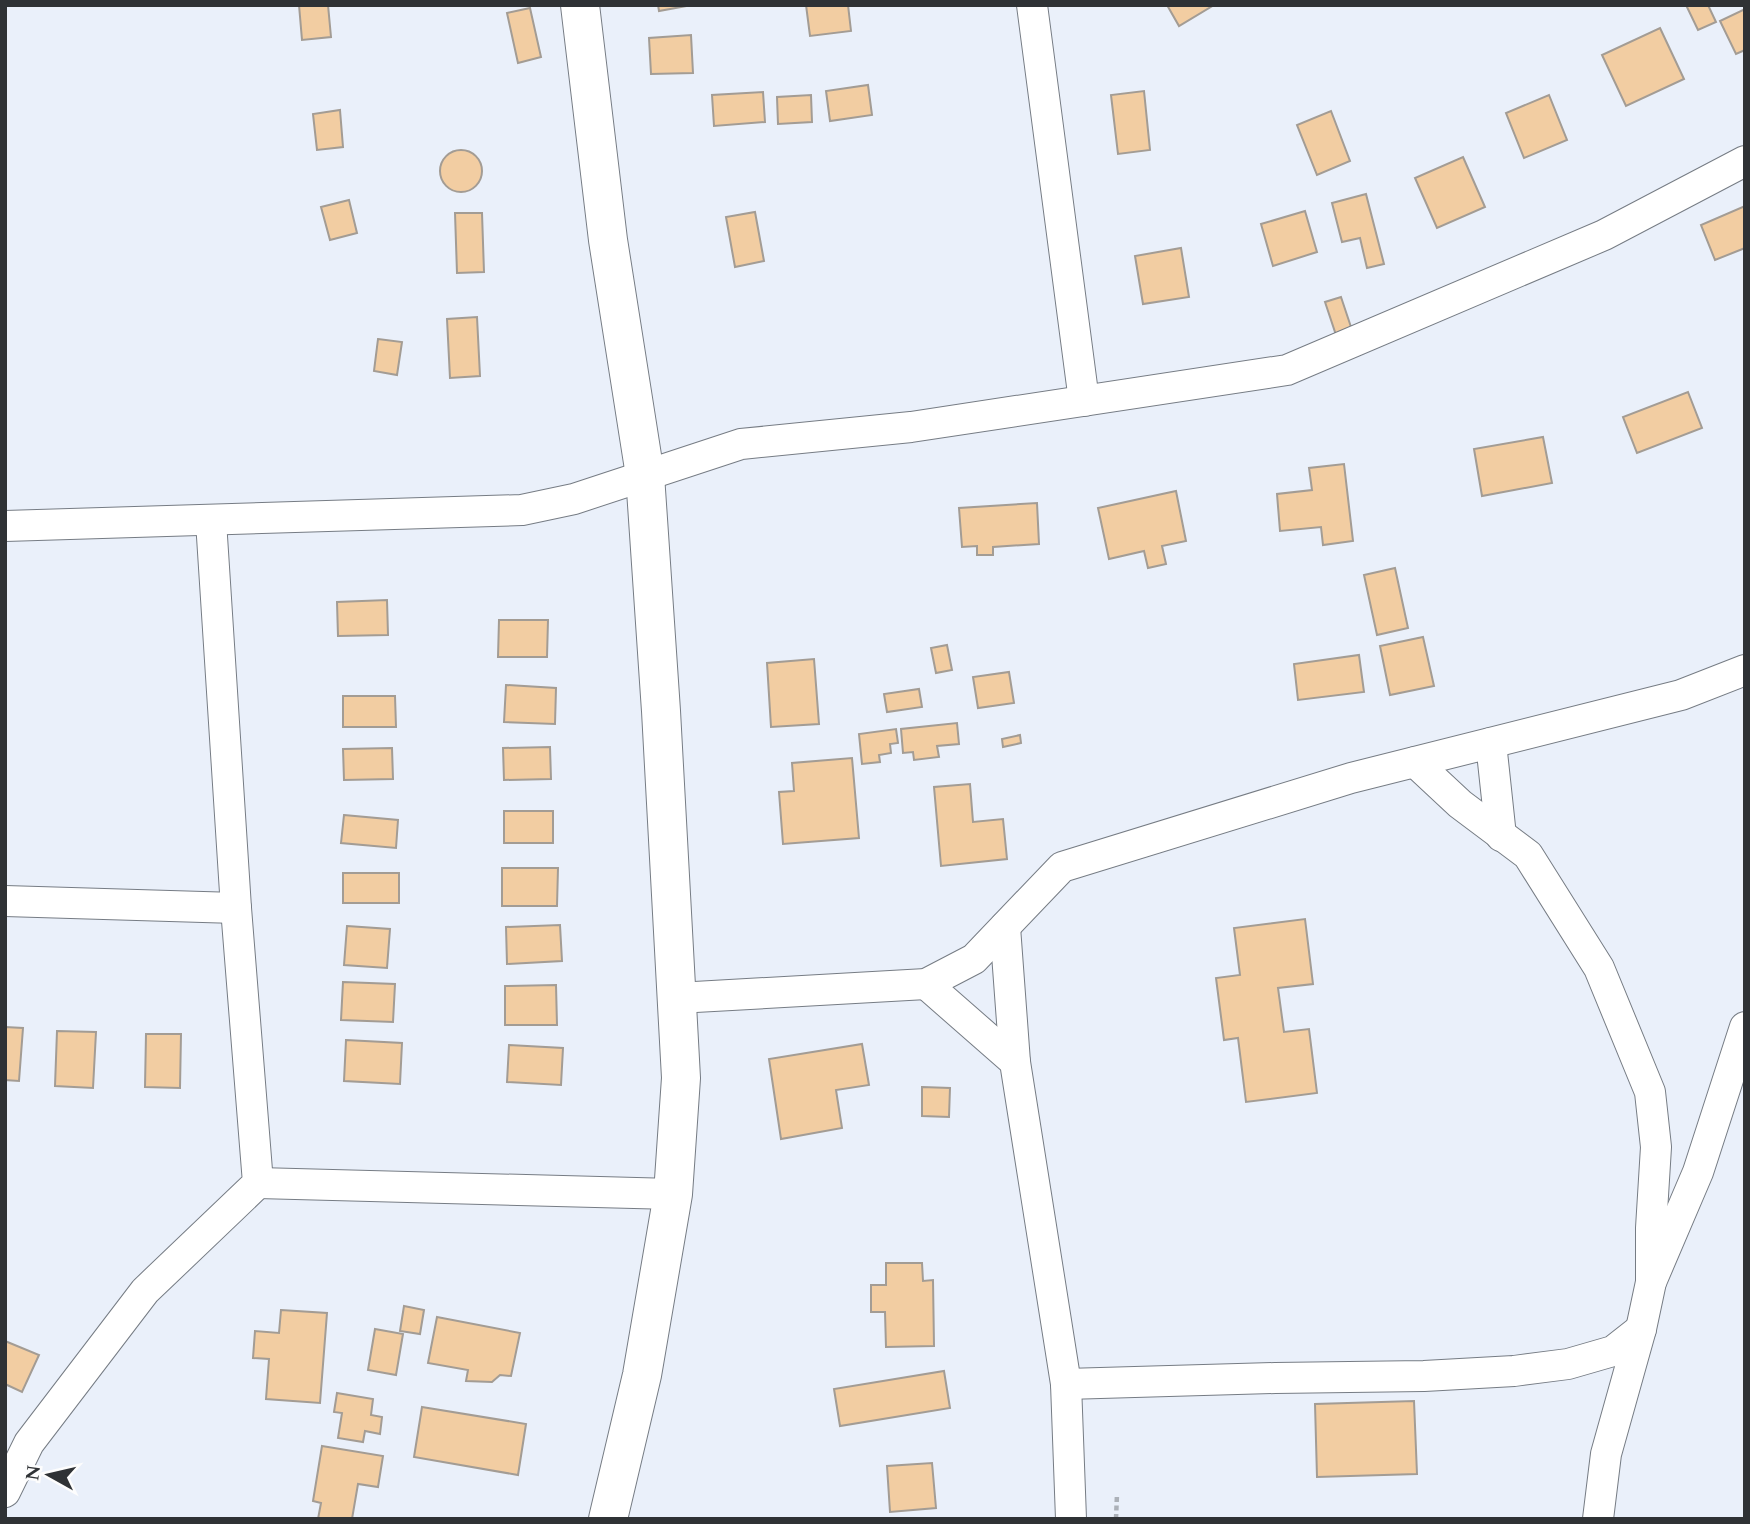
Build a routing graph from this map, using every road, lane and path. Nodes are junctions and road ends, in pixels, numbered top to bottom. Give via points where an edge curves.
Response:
1 (580, 5) edge
2 (1032, 5) edge
3 (1745, 161) edge
4 (1084, 401) junction
5 (645, 475) junction
6 (211, 521) junction
7 (5, 527) edge
8 (1745, 670) edge
9 (1491, 743) junction
10 (1415, 762) junction
11 (1501, 835) junction
12 (5, 901) edge
13 (236, 908) junction
14 (1005, 927) junction
15 (926, 984) junction
16 (677, 998) junction
17 (1745, 1027) edge
18 (1015, 1062) junction
19 (258, 1184) junction
20 (673, 1194) junction
21 (1651, 1282) junction
22 (1641, 1329) junction
23 (1066, 1384) junction
24 (5, 1492) edge
25 (1116, 1494) dead end
26 (608, 1519) edge
27 (1071, 1519) edge
28 (1116, 1519) edge
29 (1598, 1519) edge

1 - 5 street via 607,240
2 - 4 street
3 - 4 street via 1604,235 1287,370
4 - 5 street via 911,427 741,444
5 - 6 street via 523,510
5 - 16 street
6 - 7 street
6 - 13 street
8 - 9 street via 1681,695
9 - 10 street
9 - 11 street
10 - 11 street
10 - 14 street via 1062,867
11 - 21 street via 1528,855 1599,968 1650,1092 1656,1147
12 - 13 street
13 - 19 street
14 - 15 street via 974,959
14 - 18 street
15 - 16 street
15 - 18 street
16 - 20 street via 681,1078
17 - 21 street via 1698,1172
18 - 23 street
19 - 20 street
19 - 24 street via 145,1291 29,1443
20 - 26 street via 642,1375
21 - 22 street
22 - 23 street via 1613,1351 1568,1364 1514,1371
22 - 29 street via 1606,1454
23 - 27 street
25 - 28 path

